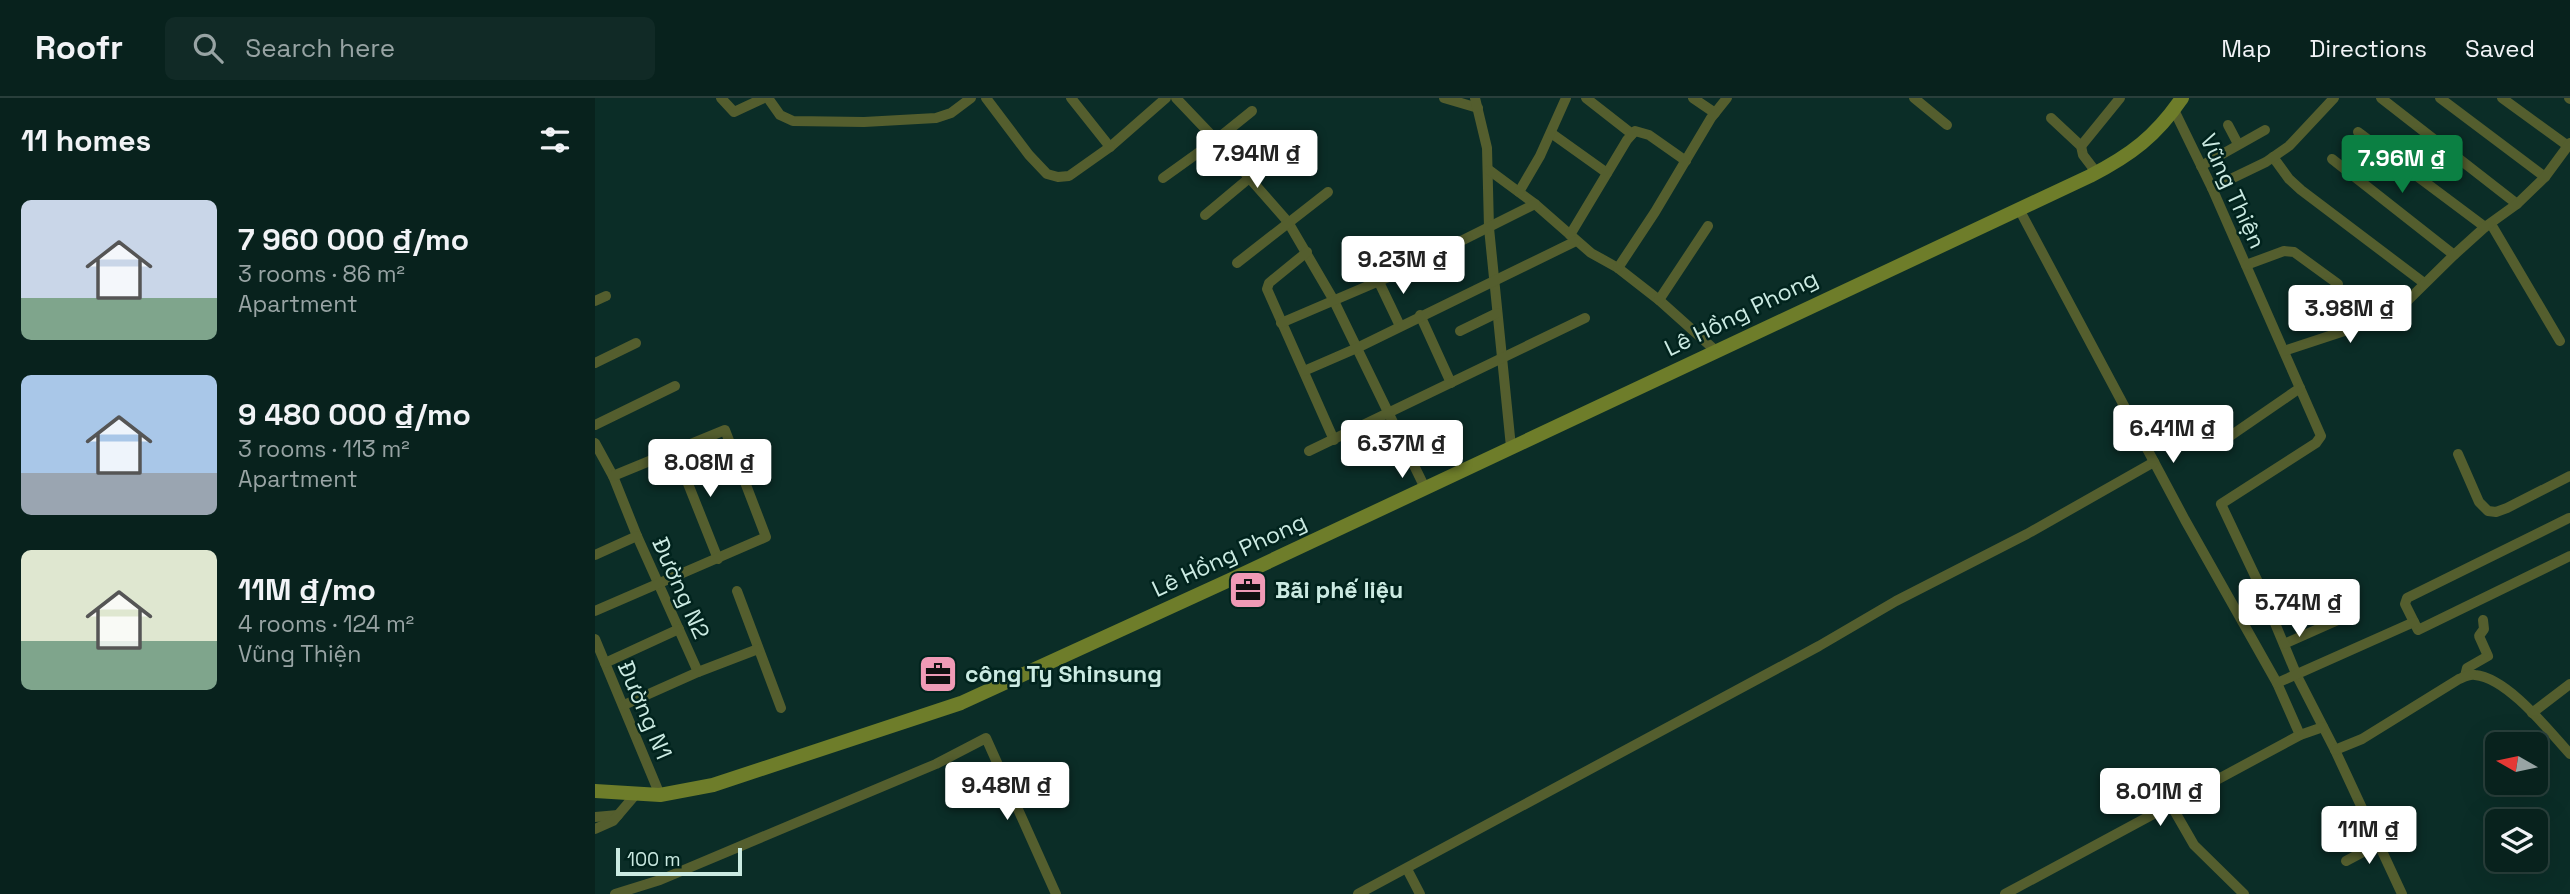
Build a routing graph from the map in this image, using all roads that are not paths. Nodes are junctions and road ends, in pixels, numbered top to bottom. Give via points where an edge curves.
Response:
1 (721, 98) edge
2 (766, 98) edge
3 (971, 98) edge
4 (986, 98) edge
5 (1071, 98) edge
6 (1166, 98) edge
7 (1175, 98) edge
8 (1444, 98) edge
9 (1566, 98) edge
10 (1586, 98) edge
11 (1693, 98) edge
12 (1727, 98) edge
13 (1914, 98) edge
14 (2120, 98) edge
15 (2335, 98) edge
16 (2381, 98) edge
17 (2440, 98) edge
18 (2502, 98) edge
19 (1477, 103) edge
20 (2178, 104) edge
21 (1252, 111) dead end
22 (1715, 113) junction
23 (2051, 118) dead end
24 (1947, 125) dead end
25 (2228, 125) dead end
26 (2265, 130) dead end
27 (2358, 132) dead end
28 (1551, 133) junction
29 (1632, 134) junction
30 (1216, 140) junction
31 (1291, 143) dead end
32 (2238, 144) junction
33 (2569, 145) edge
34 (2081, 146) junction
35 (1110, 147) junction
36 (2273, 157) junction
37 (2332, 159) dead end
38 (1686, 161) junction
39 (2201, 166) junction
40 (1489, 170) junction
41 (2096, 172) junction
42 (1607, 173) junction
43 (2545, 177) junction
44 (1163, 178) dead end
45 (1248, 178) junction
46 (2212, 188) junction
47 (1328, 192) dead end
48 (1519, 192) junction
49 (1535, 204) junction
50 (2517, 204) junction
51 (2019, 209) junction
52 (1205, 215) dead end
53 (1288, 222) junction
54 (1708, 226) dead end
55 (2488, 226) junction
56 (1489, 228) junction
57 (1573, 238) junction
58 (1307, 252) junction
59 (2454, 255) junction
60 (1237, 262) dead end
61 (2246, 265) junction
62 (1618, 268) junction
63 (1494, 279) junction
64 (1378, 280) junction
65 (2338, 284) dead end
66 (2424, 284) junction
67 (606, 296) dead end
68 (1333, 299) junction
69 (1659, 300) junction
70 (595, 302) edge
71 (1497, 313) junction
72 (1420, 315) junction
73 (1585, 318) dead end
74 (1281, 323) junction
75 (1401, 326) junction
76 (1460, 331) dead end
77 (2560, 341) dead end
78 (636, 343) dead end
79 (1357, 348) junction
80 (1716, 351) junction
81 (2284, 351) junction
82 (1501, 360) junction
83 (595, 363) edge
84 (1304, 370) junction
85 (1451, 383) junction
86 (675, 386) dead end
87 (2300, 388) junction
88 (1388, 413) junction
89 (595, 425) edge
90 (1333, 440) junction
91 (2223, 441) dead end
92 (595, 443) edge
93 (1511, 447) junction
94 (675, 451) junction
95 (1309, 451) dead end
96 (2458, 454) dead end
97 (2154, 462) junction
98 (613, 476) junction
99 (2570, 476) edge
100 (1425, 488) junction
101 (2569, 519) edge
102 (636, 536) junction
103 (595, 555) edge
104 (2570, 556) edge
105 (718, 559) junction
106 (659, 582) junction
107 (737, 591) dead end
108 (595, 611) edge
109 (2338, 620) dead end
110 (2483, 620) dead end
111 (2414, 622) junction
112 (679, 629) junction
113 (595, 639) edge
114 (2284, 644) junction
115 (758, 649) junction
116 (605, 663) junction
117 (698, 672) junction
118 (2297, 676) junction
119 (2465, 676) junction
120 (2277, 683) junction
121 (2570, 684) edge
122 (624, 705) junction
123 (781, 708) dead end
124 (2532, 713) junction
125 (2323, 727) junction
126 (2300, 735) junction
127 (2335, 750) junction
128 (2570, 754) edge
129 (595, 791) edge
130 (636, 794) junction
131 (660, 796) junction
132 (2171, 805) junction
133 (618, 815) junction
134 (595, 817) edge
135 (595, 830) edge
136 (2378, 844) junction
137 (2346, 861) dead end
138 (1407, 869) junction
139 (615, 894) edge
140 (1056, 894) edge
141 (1358, 894) edge
142 (1420, 894) edge
143 (2005, 894) edge
144 (2244, 894) edge
145 (2402, 894) edge

1 - 2 street via 734,112
2 - 3 street via 780,115 793,121 864,122 936,118
4 - 35 street via 1047,174 1069,176
5 - 35 street
6 - 35 street
7 - 30 street
8 - 19 street
9 - 28 street
10 - 29 street
11 - 22 street
12 - 22 street
13 - 24 street
14 - 34 street
15 - 36 street via 2302,135
16 - 50 street
17 - 43 street
18 - 33 street
19 - 40 street
20 - 39 street, Vũng Thiện
20 - 41 main road, Lê Hồng Phong via 2142,145
21 - 30 street
22 - 38 street
23 - 34 street
25 - 32 street
26 - 32 street
27 - 55 street
28 - 42 street
28 - 48 street
29 - 38 street via 1645,133
29 - 42 street
30 - 44 street
30 - 45 street
31 - 45 street
32 - 39 street
33 - 43 street
34 - 41 street
36 - 46 street
36 - 66 street via 2301,190
37 - 59 street
38 - 62 street
39 - 46 street, Vũng Thiện
40 - 48 street
40 - 56 street
41 - 51 main road, Lê Hồng Phong
42 - 57 street
43 - 50 street
45 - 52 street
45 - 53 street
46 - 61 street, Vũng Thiện
47 - 53 street
48 - 49 street
49 - 56 street
49 - 57 street
50 - 55 street
51 - 80 main road, Lê Hồng Phong
51 - 97 street
53 - 58 street
53 - 60 street
54 - 69 street
55 - 59 street
55 - 77 street
56 - 63 street
56 - 64 street
57 - 62 street
57 - 63 street
58 - 68 street
58 - 74 street via 1267,286
59 - 66 street
61 - 65 street via 2284,251 2294,252
61 - 81 street, Vũng Thiện
62 - 69 street
63 - 71 street
63 - 72 street
64 - 68 street
64 - 75 street
66 - 81 street via 2388,318
67 - 70 street
68 - 74 street
68 - 79 street
69 - 80 street
71 - 76 street
71 - 82 street
72 - 75 street
72 - 85 street
73 - 82 street
74 - 84 street
75 - 79 street
78 - 83 street
79 - 84 street
79 - 88 street
80 - 93 main road, Lê Hồng Phong
81 - 87 street, Vũng Thiện
82 - 85 street
82 - 93 street
84 - 90 street
85 - 88 street
86 - 89 street
87 - 91 street
87 - 114 street, Vũng Thiện via 2321,439 2221,503
88 - 90 street
88 - 100 street
90 - 95 street
92 - 98 street, Đường N2
93 - 100 main road, Lê Hồng Phong
94 - 98 street
94 - 105 street
94 - 105 street via 725,430 766,537
96 - 99 street via 2479,502 2488,511 2507,508
97 - 120 street
97 - 138 street
98 - 102 street, Đường N2
100 - 131 main road, Lê Hồng Phong via 961,703 713,785
101 - 111 street via 2407,598 2405,604
102 - 103 street
102 - 106 street, Đường N2
104 - 111 street via 2418,630
105 - 106 street
106 - 108 street
106 - 112 street, Đường N2
107 - 115 street
109 - 114 street
110 - 119 street via 2479,636 2488,656 2467,668
111 - 118 street
112 - 116 street
112 - 117 street, Đường N2
113 - 116 street, Đường N1
114 - 118 street, Vũng Thiện
115 - 117 street
115 - 123 street
116 - 122 street, Đường N1
117 - 122 street
118 - 120 street
118 - 125 street, Vũng Thiện
119 - 124 street via 2494,682
119 - 127 street via 2362,739
120 - 126 street
121 - 124 street
122 - 131 street, Đường N1
124 - 128 street
125 - 126 street
125 - 127 street, Vũng Thiện
126 - 132 street
127 - 136 street, Vũng Thiện
129 - 130 main road, Lê Hồng Phong
130 - 131 main road, Lê Hồng Phong
130 - 133 street
132 - 143 street
132 - 144 street via 2194,845
133 - 134 street
133 - 135 street
136 - 137 street
136 - 145 street, Vũng Thiện
138 - 141 street
138 - 142 street
139 - 140 street via 660,880 936,764 986,738

